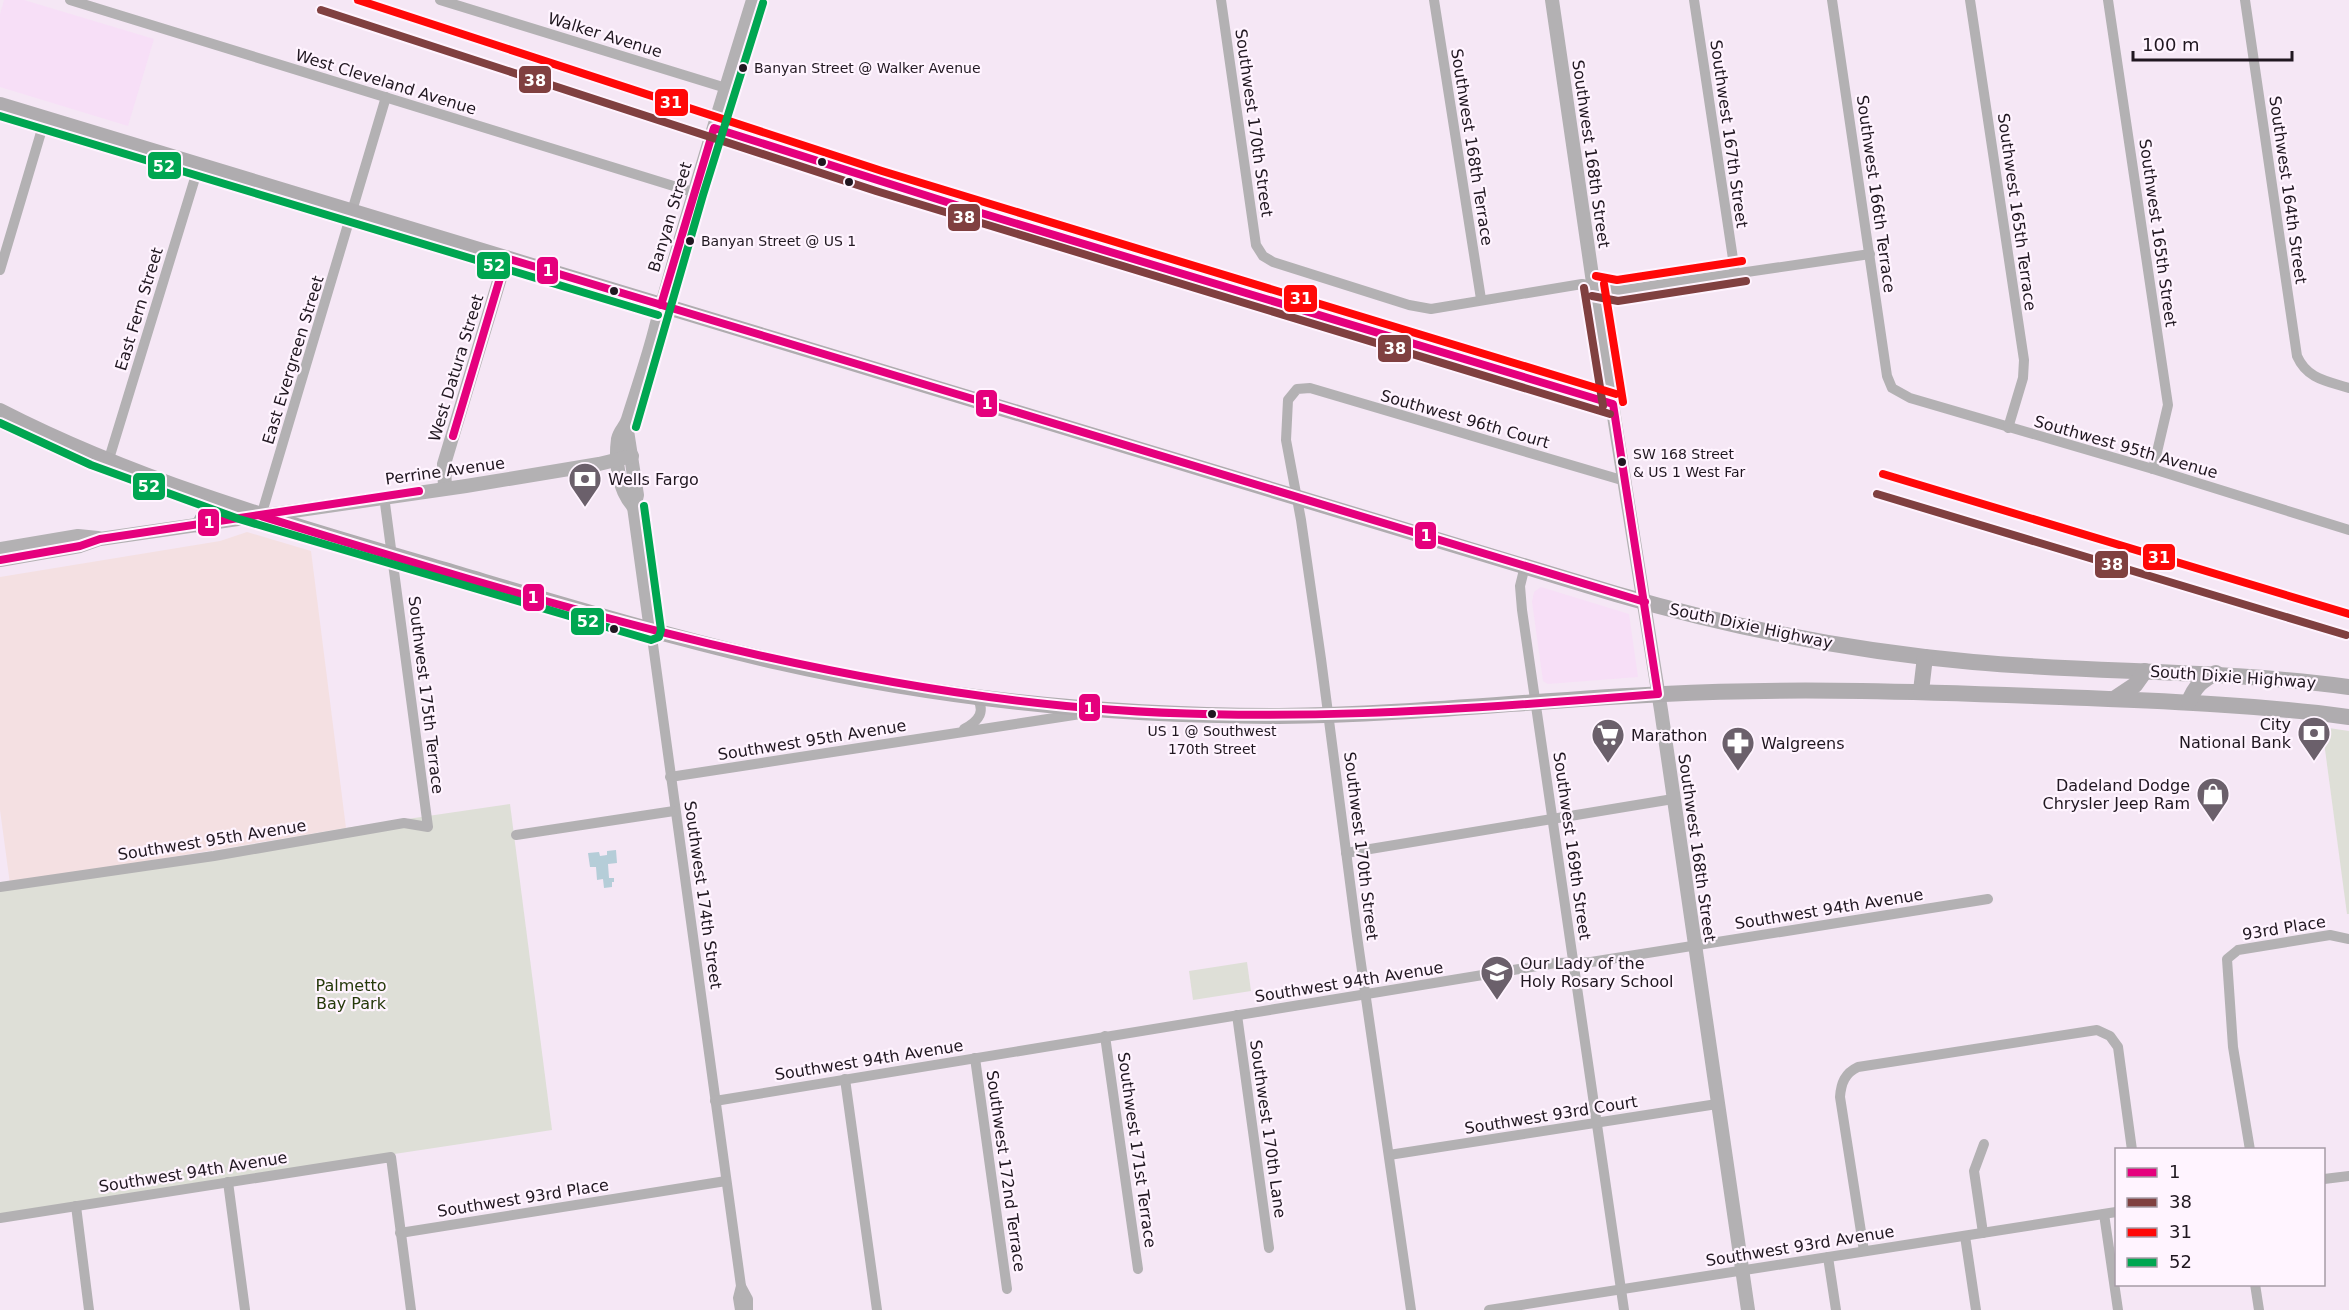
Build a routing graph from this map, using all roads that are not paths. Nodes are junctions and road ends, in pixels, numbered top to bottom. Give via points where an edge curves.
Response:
1 (70, 0) edge
2 (440, 0) edge
3 (753, 0) edge
4 (1221, 0) edge
5 (1434, 0) edge
6 (1552, 0) edge
7 (1694, 0) edge
8 (1833, 0) edge
9 (1970, 0) edge
10 (2108, 0) edge
11 (2245, 0) edge
12 (726, 88) junction
13 (386, 98) junction
14 (0, 105) edge
15 (45, 119) junction
16 (199, 165) junction
17 (693, 192) junction
18 (353, 212) junction
19 (1870, 254) junction
20 (506, 258) junction
21 (0, 270) edge
22 (1735, 272) junction
23 (1594, 286) junction
24 (1481, 299) junction
25 (662, 305) junction
26 (2349, 388) edge
27 (1297, 389) joint
28 (1895, 391) joint
29 (0, 411) edge
30 (626, 424) junction
31 (2008, 428) junction
32 (632, 456) junction
33 (618, 460) junction
34 (108, 462) junction
35 (2153, 469) junction
36 (1625, 481) junction
37 (446, 488) junction
38 (201, 496) junction
39 (384, 496) junction
40 (1295, 497) junction
41 (634, 507) junction
42 (261, 516) junction
43 (199, 525) junction
44 (2349, 530) edge
45 (100, 539) junction
46 (0, 549) edge
47 (392, 555) junction
48 (0, 560) edge
49 (1526, 566) junction
50 (1645, 602) junction
51 (651, 630) junction
52 (1925, 657) junction
53 (2145, 671) junction
54 (2216, 673) junction
55 (2349, 687) edge
56 (1921, 691) junction
57 (1658, 694) junction
58 (975, 695) junction
59 (2114, 699) junction
60 (2189, 702) junction
61 (1536, 704) junction
62 (1110, 709) junction
63 (1327, 715) junction
64 (2349, 717) edge
65 (959, 732) junction
66 (670, 777) junction
67 (1673, 799) junction
68 (674, 811) junction
69 (1551, 819) junction
70 (428, 827) joint
71 (516, 835) dead end
72 (1346, 853) junction
73 (0, 887) edge
74 (1988, 899) dead end
75 (2349, 939) edge
76 (1694, 945) junction
77 (1574, 962) junction
78 (1366, 995) junction
79 (1237, 1015) junction
80 (1105, 1036) junction
81 (975, 1058) junction
82 (845, 1079) junction
83 (715, 1101) junction
84 (1717, 1104) junction
85 (1595, 1123) junction
86 (1984, 1144) dead end
87 (2132, 1148) edge
88 (2250, 1148) edge
89 (1389, 1155) junction
90 (2349, 1176) edge
91 (2325, 1179) edge
92 (726, 1181) junction
93 (228, 1182) junction
94 (76, 1206) junction
95 (2115, 1212) edge
96 (2104, 1214) junction
97 (0, 1218) edge
98 (400, 1233) junction
99 (1983, 1233) junction
100 (1965, 1236) junction
101 (1269, 1248) dead end
102 (1864, 1251) junction
103 (1828, 1257) junction
104 (1138, 1269) dead end
105 (1742, 1270) junction
106 (741, 1286) junction
107 (2255, 1286) edge
108 (1007, 1289) dead end
109 (1620, 1289) junction
110 (89, 1310) edge
111 (245, 1310) edge
112 (411, 1310) edge
113 (740, 1310) edge
114 (748, 1310) edge
115 (877, 1310) edge
116 (1411, 1310) edge
117 (1489, 1310) edge
118 (1624, 1310) edge
119 (1748, 1310) edge
120 (1836, 1310) edge
121 (1976, 1310) edge
122 (2118, 1310) edge
123 (2259, 1310) edge

1 - 13 street, West Cleveland Avenue
2 - 12 street, Walker Avenue
3 - 12 street, Banyan Street
4 - 24 street, Southwest 170th Street via 1258,250 1272,262 1417,307 1439,309
5 - 24 street, Southwest 168th Terrace
6 - 23 street, Southwest 168th Street
7 - 22 street, Southwest 167th Street
8 - 19 street, Southwest 166th Terrace
9 - 31 street, Southwest 165th Terrace via 2024,360 2023,378
10 - 35 street, Southwest 165th Street via 2168,405
11 - 26 street, Southwest 164th Street via 2297,356 2315,378
12 - 17 street, Banyan Street
13 - 17 street, West Cleveland Avenue
13 - 18 street, East Evergreen Street
14 - 15 highway, South Dixie Highway
15 - 16 highway, South Dixie Highway
15 - 21 street
16 - 18 highway, South Dixie Highway
16 - 34 street, East Fern Street
17 - 25 street, Banyan Street
18 - 20 highway, South Dixie Highway
18 - 42 street, East Evergreen Street
19 - 22 street
19 - 28 street, Southwest 166th Terrace via 1887,376
20 - 25 highway, South Dixie Highway
20 - 37 street, West Datura Street via 444,464
22 - 23 street via 1617,291
23 - 24 street via 1582,284
23 - 36 street, Southwest 168th Street
25 - 30 street, Banyan Street
25 - 40 highway, South Dixie Highway
27 - 36 street, Southwest 96th Court via 1317,390
27 - 40 street, Southwest 170th Street via 1288,400 1286,440
28 - 31 street, Southwest 95th Avenue
29 - 34 highway, South Dixie Highway
30 - 32 street, Banyan Street
30 - 33 street, Banyan Street via 618,440
31 - 35 street, Southwest 95th Avenue
32 - 33 street, Perrine Avenue
32 - 41 street, Banyan Street via 637,495
33 - 37 street, Perrine Avenue
33 - 41 street, Banyan Street via 622,489
34 - 38 highway, South Dixie Highway
35 - 44 street, Southwest 95th Avenue
36 - 50 street, Southwest 168th Street
37 - 39 street, Perrine Avenue
38 - 42 highway, South Dixie Highway
38 - 43 highway via 206,513
39 - 42 street, Perrine Avenue
39 - 47 street, Southwest 175th Terrace
40 - 49 highway, South Dixie Highway
40 - 63 street, Southwest 170th Street
41 - 51 street, Southwest 174th Street
42 - 43 street, Perrine Avenue
42 - 47 highway, South Dixie Highway
43 - 45 street, Perrine Avenue
45 - 46 street via 78,536
45 - 48 street
47 - 51 highway, South Dixie Highway
47 - 70 street, Southwest 175th Terrace
49 - 50 highway, South Dixie Highway
49 - 61 street, Southwest 169th Street via 1520,597
50 - 52 highway, South Dixie Highway via 1781,636
50 - 57 street, Southwest 168th Street
51 - 58 highway, South Dixie Highway via 806,668
51 - 66 street, Southwest 174th Street
52 - 53 highway, South Dixie Highway
52 - 56 highway
53 - 54 highway, South Dixie Highway
53 - 59 highway via 2135,685
54 - 55 highway, South Dixie Highway
54 - 60 highway via 2202,680
56 - 57 highway, South Dixie Highway via 1790,689
56 - 59 highway, South Dixie Highway
57 - 61 highway, South Dixie Highway
57 - 67 street, Southwest 168th Street
58 - 62 highway, South Dixie Highway
58 - 65 street via 981,716
59 - 60 highway, South Dixie Highway
60 - 64 highway, South Dixie Highway
61 - 63 highway, South Dixie Highway
61 - 69 street, Southwest 169th Street
62 - 63 highway, South Dixie Highway
62 - 65 street, Southwest 95th Avenue
63 - 72 street, Southwest 170th Street
65 - 66 street, Southwest 95th Avenue
66 - 68 street, Southwest 174th Street
67 - 69 street
67 - 76 street, Southwest 168th Street
68 - 71 street
68 - 83 street, Southwest 174th Street
69 - 72 street
69 - 77 street, Southwest 169th Street
70 - 73 street, Southwest 95th Avenue via 404,823
72 - 78 street, Southwest 170th Street
74 - 76 street, Southwest 94th Avenue
75 - 88 street, 93rd Place via 2337,934 2238,950 2227,959 2233,1047
76 - 77 street, Southwest 94th Avenue
76 - 84 street, Southwest 168th Street
77 - 78 street, Southwest 94th Avenue
77 - 85 street, Southwest 169th Street
78 - 79 street, Southwest 94th Avenue
78 - 89 street, Southwest 170th Street
79 - 80 street, Southwest 94th Avenue
79 - 101 street, Southwest 170th Lane
80 - 81 street, Southwest 94th Avenue
80 - 104 street, Southwest 171st Terrace
81 - 82 street, Southwest 94th Avenue
81 - 108 street, Southwest 172nd Terrace
82 - 83 street, Southwest 94th Avenue
82 - 115 street
83 - 92 street, Southwest 174th Street
84 - 85 street, Southwest 93rd Court
84 - 105 street, Southwest 168th Street
85 - 89 street, Southwest 93rd Court
85 - 109 street, Southwest 169th Street
86 - 99 street via 1974,1171
87 - 102 street via 2119,1050 2110,1036 2093,1029 1853,1070 1842,1081 1840,1097
89 - 116 street, Southwest 170th Street
90 - 91 street
92 - 98 street, Southwest 93rd Place
92 - 106 street, Southwest 174th Street
93 - 94 street, Southwest 94th Avenue
93 - 98 street, Southwest 94th Avenue via 391,1157
93 - 111 street
94 - 97 street, Southwest 94th Avenue
94 - 110 street
95 - 96 street, Southwest 93rd Avenue
96 - 99 street, Southwest 93rd Avenue
96 - 122 street
98 - 112 street
99 - 100 street, Southwest 93rd Avenue
100 - 102 street, Southwest 93rd Avenue
100 - 121 street
102 - 103 street, Southwest 93rd Avenue
103 - 105 street, Southwest 93rd Avenue
103 - 120 street
105 - 109 street, Southwest 93rd Avenue
105 - 119 street, Southwest 168th Street
106 - 113 street, Southwest 174th Street
106 - 114 street, Southwest 174th Street via 748,1299
107 - 123 street
109 - 117 street, Southwest 93rd Avenue
109 - 118 street, Southwest 169th Street

